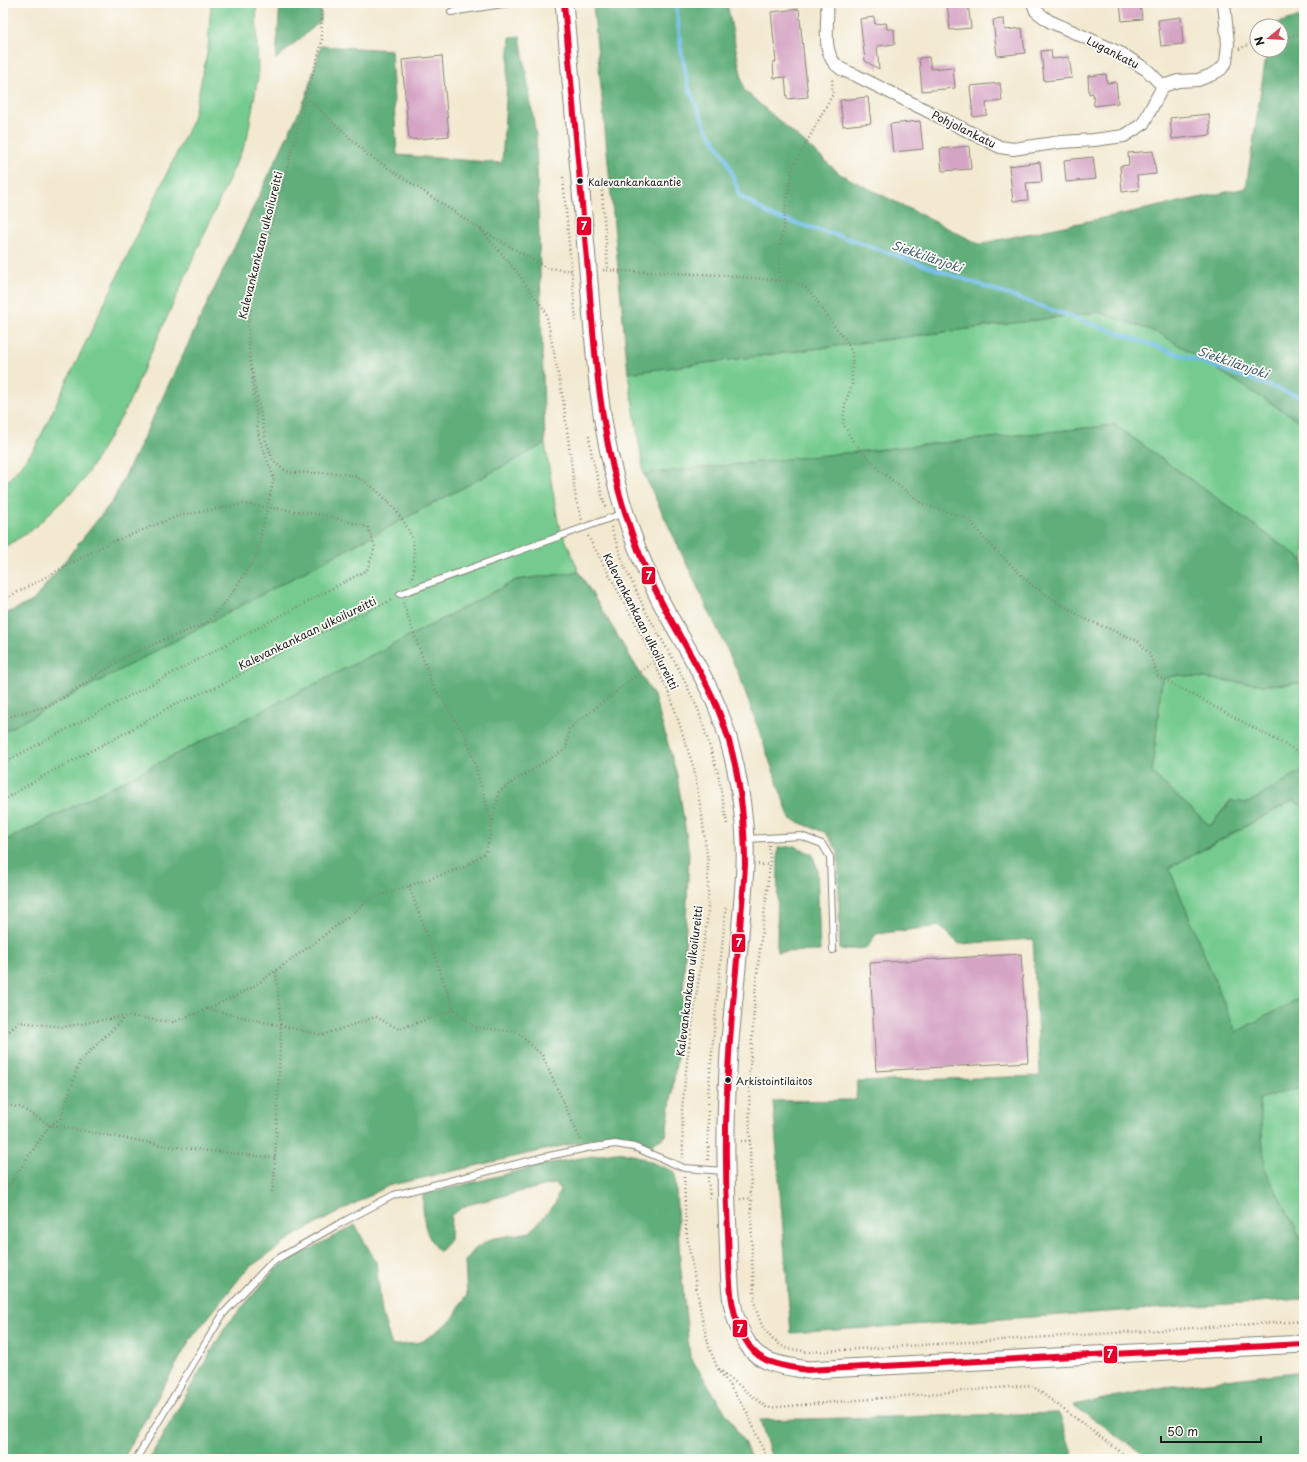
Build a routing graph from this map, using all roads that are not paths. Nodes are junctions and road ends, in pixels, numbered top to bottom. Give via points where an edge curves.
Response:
1 (509, 3) edge
2 (564, 3) edge
3 (827, 3) edge
4 (1033, 3) edge
5 (1224, 3) edge
6 (451, 12) dead end
7 (1163, 86) junction
8 (625, 513) junction
9 (400, 594) road end
10 (744, 839) junction
11 (834, 950) dead end
12 (726, 1171) junction
13 (1304, 1344) edge
14 (136, 1459) edge

1 - 6 lane
2 - 8 street via 579,271 601,410
3 - 7 street, Pohjolankatu via 828,47 831,60 840,68 1000,147 1013,149 1124,136 1143,124
4 - 7 street, Lugankatu via 1036,11 1049,21 1122,54 1147,70
5 - 7 street via 1228,44 1226,62 1212,75
8 - 9 lane
8 - 10 street via 635,544 658,594 719,710 730,746 741,801
10 - 11 lane via 801,836 822,844 830,857
10 - 12 street via 745,863 729,1054
12 - 13 street via 731,1297 736,1324 751,1350 771,1364 807,1370
12 - 14 lane via 684,1168 634,1147 615,1144 544,1158 394,1195 272,1262 223,1314

